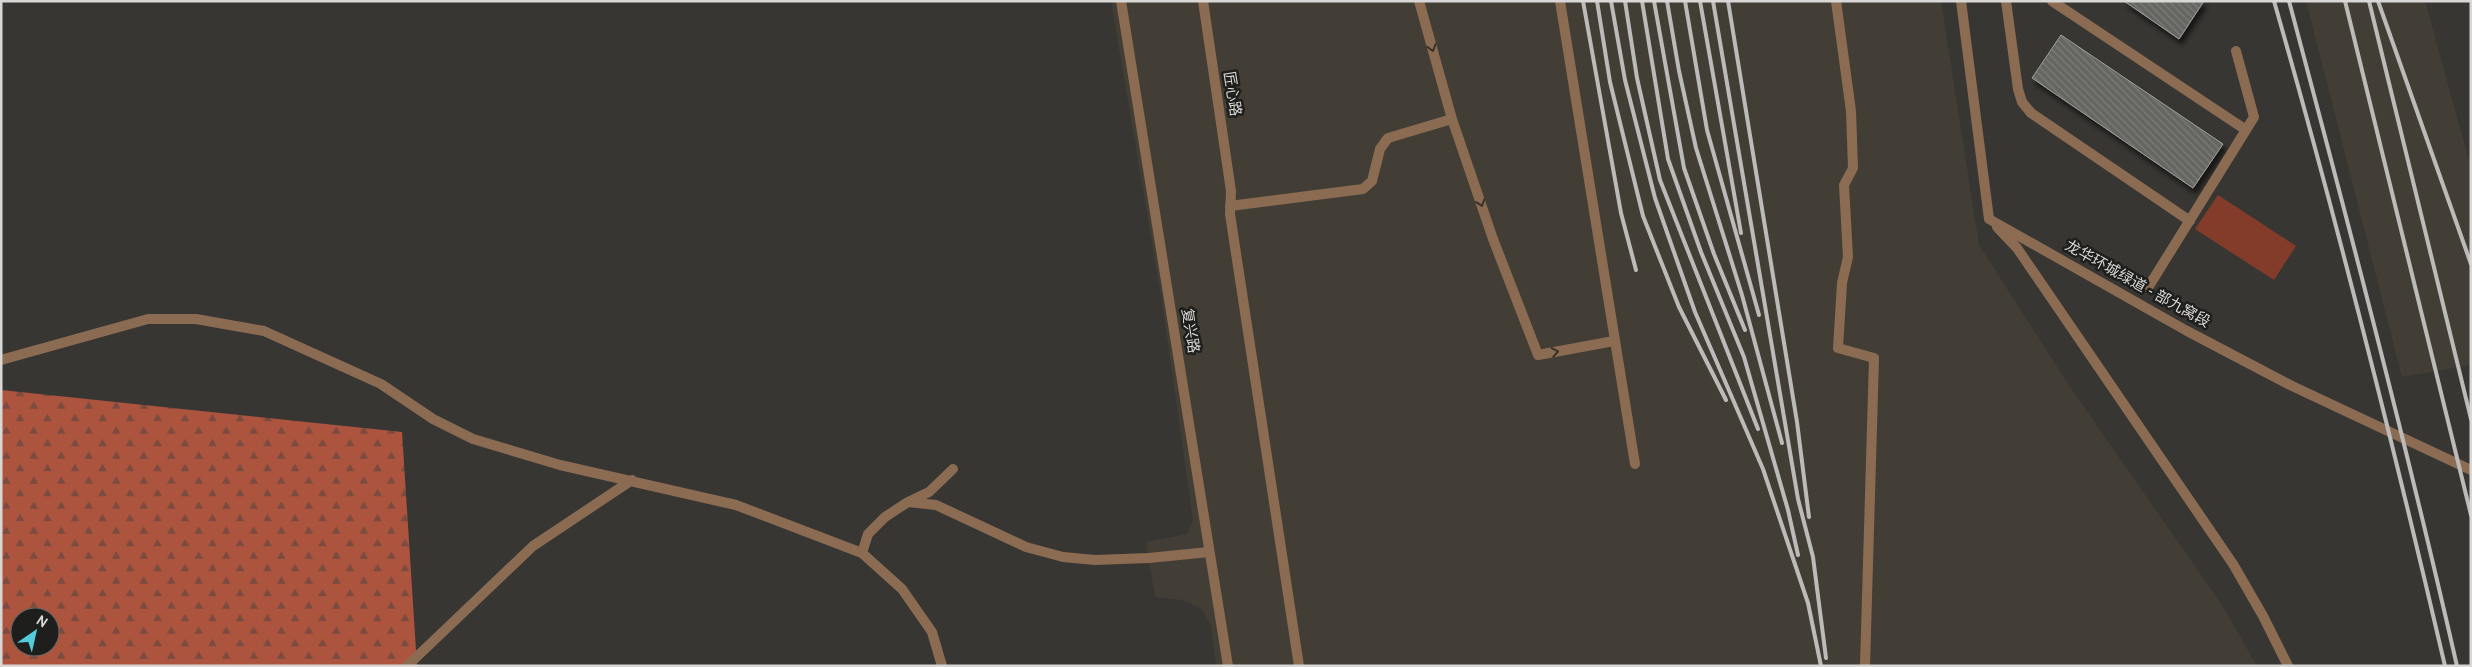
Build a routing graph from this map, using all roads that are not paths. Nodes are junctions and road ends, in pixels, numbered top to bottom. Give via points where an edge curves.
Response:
1 (1121, 1) edge
2 (1203, 1) edge
3 (1419, 1) edge
4 (1560, 1) edge
5 (1836, 1) edge
6 (1961, 1) edge
7 (2006, 1) edge
8 (2052, 1) edge
9 (2236, 51) dead end
10 (1452, 119) junction
11 (2246, 130) junction
12 (1230, 206) junction
13 (1990, 220) junction
14 (2190, 220) junction
15 (2149, 286) dead end
16 (1614, 341) junction
17 (1, 360) edge
18 (1635, 464) dead end
19 (953, 469) dead end
20 (2471, 470) edge
21 (632, 480) junction
22 (908, 502) junction
23 (1209, 552) junction
24 (862, 553) junction
25 (406, 666) edge
26 (942, 666) edge
27 (1228, 666) edge
28 (1299, 666) edge
29 (1865, 666) edge
30 (2288, 666) edge

1 - 23 street, 复兴路
2 - 12 street, 匠心路 via 1231,191
3 -> 10 street
4 - 16 street
5 - 29 street via 1851,111 1854,168 1844,185 1848,257 1842,284 1838,348 1874,358
6 - 13 street
7 - 14 street via 2018,90 2031,113
8 - 11 street
9 - 11 street via 2254,117
10 - 12 street via 1388,138 1380,149 1372,181 1363,189
10 -> 16 street via 1493,239 1538,355
11 - 14 street
12 - 28 street, 匠心路
13 - 20 street, 龙华环城绿道 - 部九窝段 via 2290,385
13 - 30 street via 2017,248 2233,564
14 - 15 street
16 - 18 street
17 - 21 street via 148,319 196,319 264,331 381,384 433,419 472,439 560,466
19 - 22 street via 929,492
21 - 24 street via 736,505
21 - 25 street via 533,546
22 - 23 street via 936,505 1026,547 1063,557 1095,560
22 - 24 street via 885,517 868,534
23 - 27 street, 复兴路
24 - 26 street via 902,589 932,632

